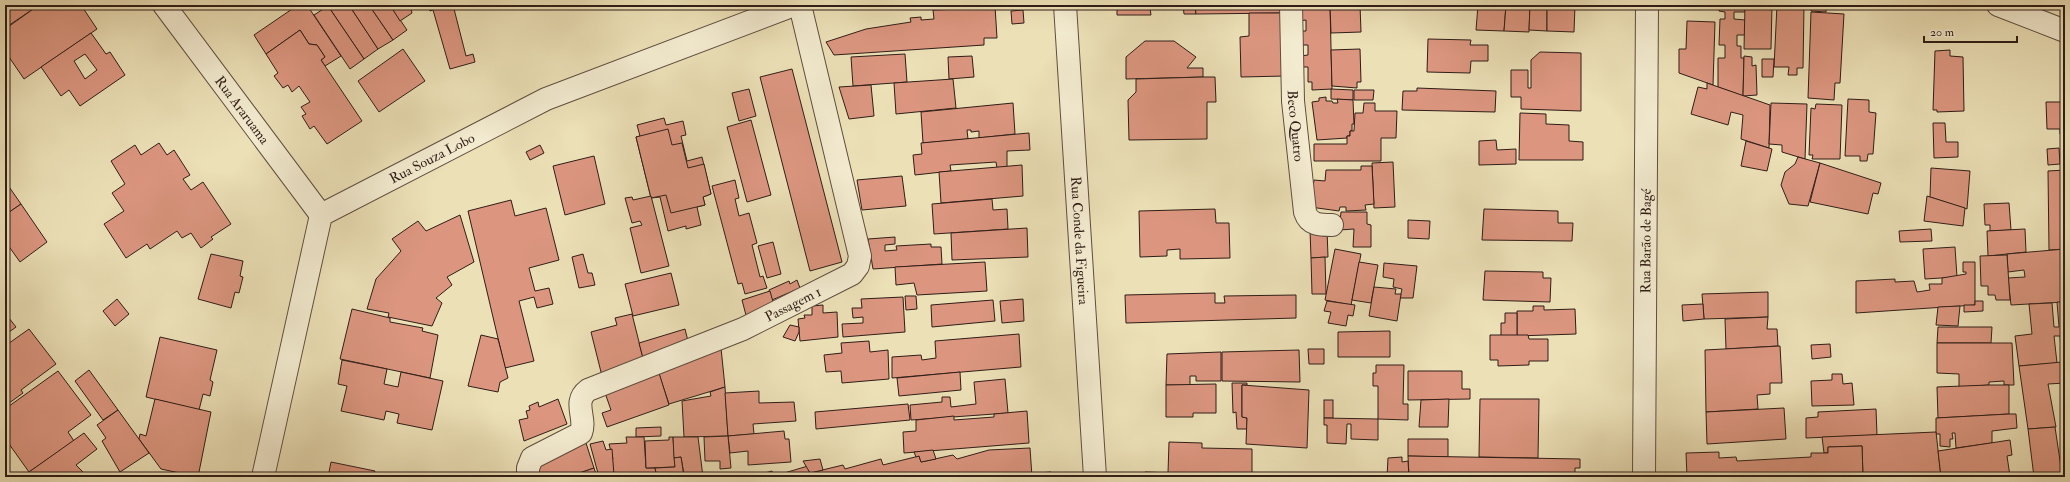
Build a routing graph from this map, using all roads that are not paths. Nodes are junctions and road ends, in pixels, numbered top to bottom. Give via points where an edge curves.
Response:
1 (164, 5) edge
2 (794, 5) edge
3 (800, 5) edge
4 (1066, 5) edge
5 (1291, 5) edge
6 (1647, 5) edge
7 (1998, 5) edge
8 (2065, 31) edge
9 (321, 214) junction
10 (1332, 225) dead end
11 (263, 477) edge
12 (528, 477) edge
13 (1095, 477) edge
14 (1644, 477) edge

1 - 9 street, Rua Araruama
2 - 9 street, Rua Souza Lobo via 546,99
3 - 12 street, Passagem 1 via 860,256 858,266 852,274 744,329 588,390 580,400 583,421 581,433 532,458
4 - 13 street, Rua Conde da Figueira
5 - 10 street, Beco Quatro via 1294,101 1305,212 1312,223
6 - 14 street, Rua Barão de Bagé
7 - 8 street
9 - 11 street

